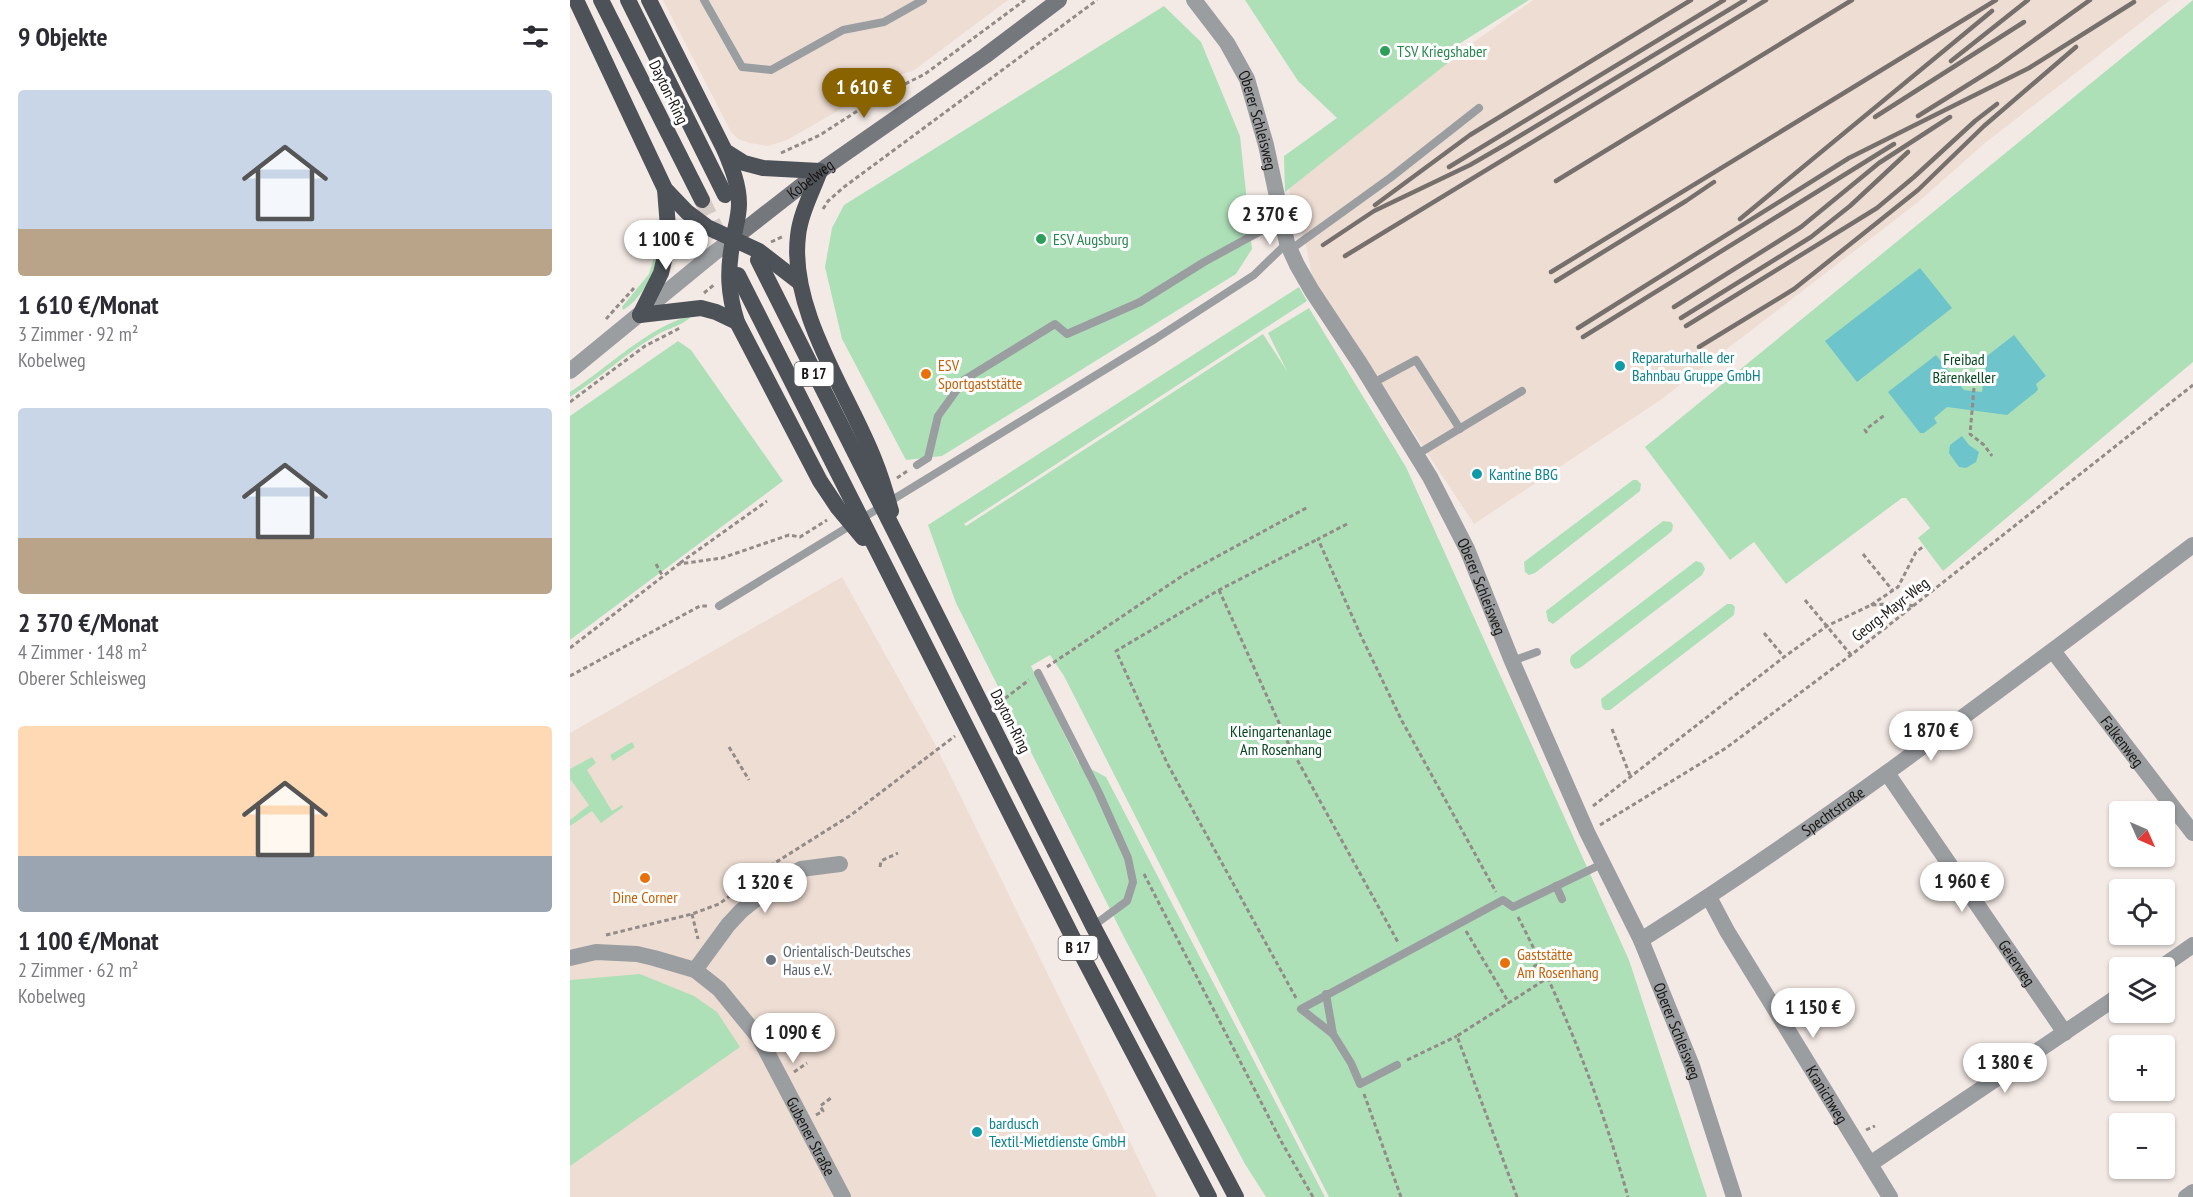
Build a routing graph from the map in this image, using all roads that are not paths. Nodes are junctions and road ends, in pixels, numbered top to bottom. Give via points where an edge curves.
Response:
1 (576, 0) edge
2 (601, 0) edge
3 (628, 0) edge
4 (649, 0) edge
5 (704, 0) edge
6 (923, 0) edge
7 (1059, 0) edge
8 (1194, 0) edge
9 (1479, 108) dead end
10 (725, 151) junction
11 (820, 171) junction
12 (665, 189) junction
13 (732, 194) junction
14 (702, 200) tunnel mouth
15 (1281, 220) junction
16 (733, 239) junction
17 (1289, 247) junction
18 (764, 255) junction
19 (729, 280) junction
20 (799, 282) junction
21 (640, 315) junction
22 (737, 322) junction
23 (570, 371) edge
24 (1372, 383) junction
25 (1522, 391) dead end
26 (1460, 429) junction
27 (1416, 455) junction
28 (917, 465) dead end
29 (897, 538) junction
30 (2193, 545) edge
31 (881, 560) junction
32 (719, 606) road end
33 (2053, 651) junction
34 (1537, 652) dead end
35 (1512, 661) junction
36 (1038, 673) road end
37 (1887, 773) junction
38 (2193, 833) edge
39 (840, 864) dead end
40 (1602, 864) junction
41 (1556, 886) junction
42 (1709, 897) junction
43 (1562, 899) dead end
44 (1093, 926) junction
45 (1641, 940) junction
46 (2193, 945) edge
47 (570, 958) edge
48 (2175, 958) edge
49 (695, 970) junction
50 (1326, 994) junction
51 (2109, 1003) edge
52 (2066, 1033) junction
53 (1333, 1034) junction
54 (1397, 1065) road end
55 (1870, 1164) junction
56 (2193, 1192) edge
57 (843, 1197) edge
58 (1209, 1197) edge
59 (1236, 1197) edge
60 (1734, 1197) edge
61 (1890, 1197) edge
62 (2186, 1197) edge

1 - 12 highway
2 - 14 highway, Dayton-Ring
3 - 13 highway, Dayton-Ring
4 - 10 highway
5 - 6 lane via 742,67 771,70 843,30 884,22
7 - 11 main road, Kobelweg
8 - 15 street, Oberer Schleisweg via 1227,43 1246,80 1266,145
9 - 17 lane via 1390,178
10 - 11 highway via 744,164 763,168
10 - 13 highway via 735,176
11 - 16 main road, Kobelweg
11 - 20 highway via 798,237
12 - 16 highway via 707,227
12 - 21 highway via 669,240 661,273
13 - 16 highway via 738,223
15 - 17 street, Oberer Schleisweg
15 - 28 lane via 1140,302 1067,334 1055,324 964,380 938,416 928,458
16 - 18 highway
16 - 19 highway
16 - 21 street, Kobelweg
17 - 24 street, Oberer Schleisweg via 1312,291
17 - 32 lane via 1254,275 1155,339
18 - 20 highway
18 - 29 highway, Dayton-Ring / B 17
19 - 22 highway
19 - 31 highway, B 17
20 - 29 highway via 823,351 874,457
21 - 22 highway via 701,308
21 - 23 street, Kobelweg
22 - 31 highway via 820,481
24 - 26 lane via 1416,360
24 - 27 street, Oberer Schleisweg
25 - 26 lane
26 - 27 lane
27 - 35 street, Oberer Schleisweg via 1467,549
29 - 44 highway, Dayton-Ring / B 17
30 - 33 street, Spechtstraße
31 - 58 highway, B 17
33 - 37 street, Spechtstraße
33 - 38 street, Falkenweg
34 - 35 lane
35 - 40 street, Oberer Schleisweg
36 - 44 lane via 1128,858 1132,882 1127,901
37 - 42 street, Spechtstraße
37 - 52 street, Geierweg
39 - 49 street via 801,869 779,881 741,911
40 - 41 lane
40 - 45 street, Oberer Schleisweg
41 - 43 lane
41 - 50 lane via 1513,907 1503,900
42 - 45 street, Spechtstraße
42 - 55 street, Kranichweg
44 - 59 highway, Dayton-Ring / B 17
45 - 60 street, Oberer Schleisweg via 1692,1066
46 - 48 street
47 - 49 street via 597,952 637,954
49 - 57 street, Gubener Straße via 719,989 760,1039
50 - 53 lane
50 - 53 lane via 1301,1009
51 - 52 street
52 - 55 street
53 - 54 lane via 1360,1084
55 - 61 street, Kranichweg
56 - 62 street

